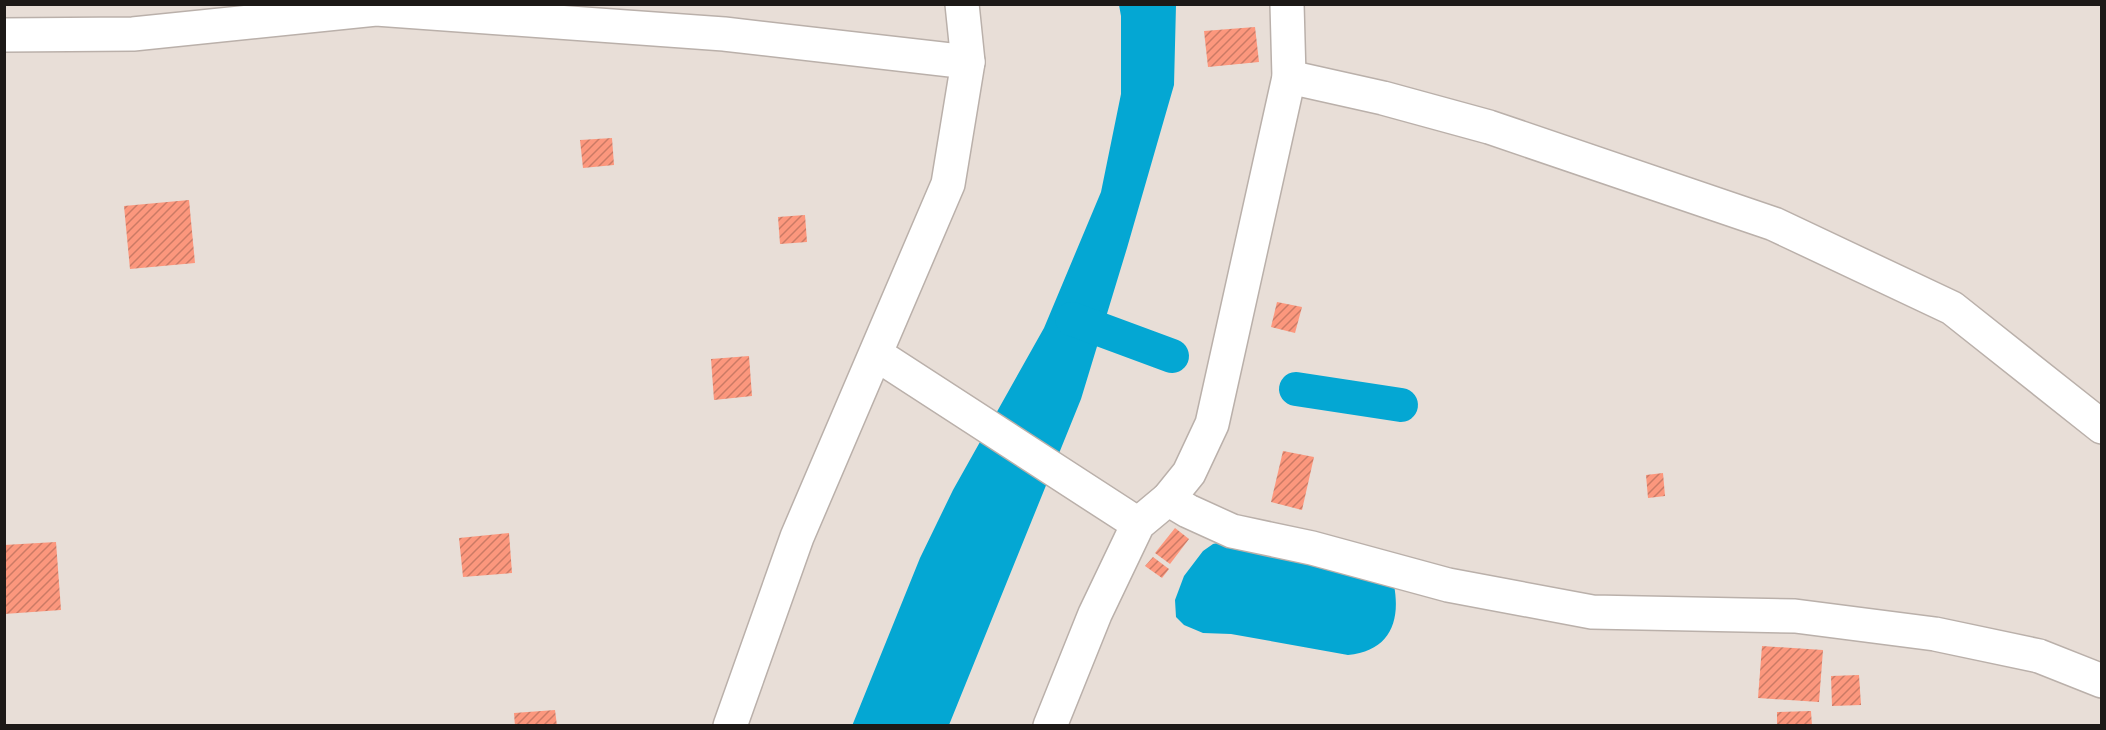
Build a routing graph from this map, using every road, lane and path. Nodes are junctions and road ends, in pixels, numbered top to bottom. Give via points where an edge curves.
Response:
1 (962, 4) edge
2 (1287, 4) edge
3 (4, 35) edge
4 (968, 62) junction
5 (1289, 77) junction
6 (876, 354) junction
7 (2102, 427) edge
8 (1168, 499) junction
9 (1138, 524) junction
10 (2102, 681) edge
11 (730, 726) edge
12 (1050, 726) edge

1 - 4 street
2 - 5 street
3 - 4 street via 133,34 376,9 724,34
4 - 6 street via 948,184
5 - 7 street via 1489,127 1774,224 1952,308
5 - 8 street via 1212,424 1189,473
6 - 9 street
6 - 11 street via 797,537
8 - 9 street
8 - 10 street via 1232,531 1448,585 1592,612 1795,616 1935,634 2038,656
9 - 12 street via 1095,614

